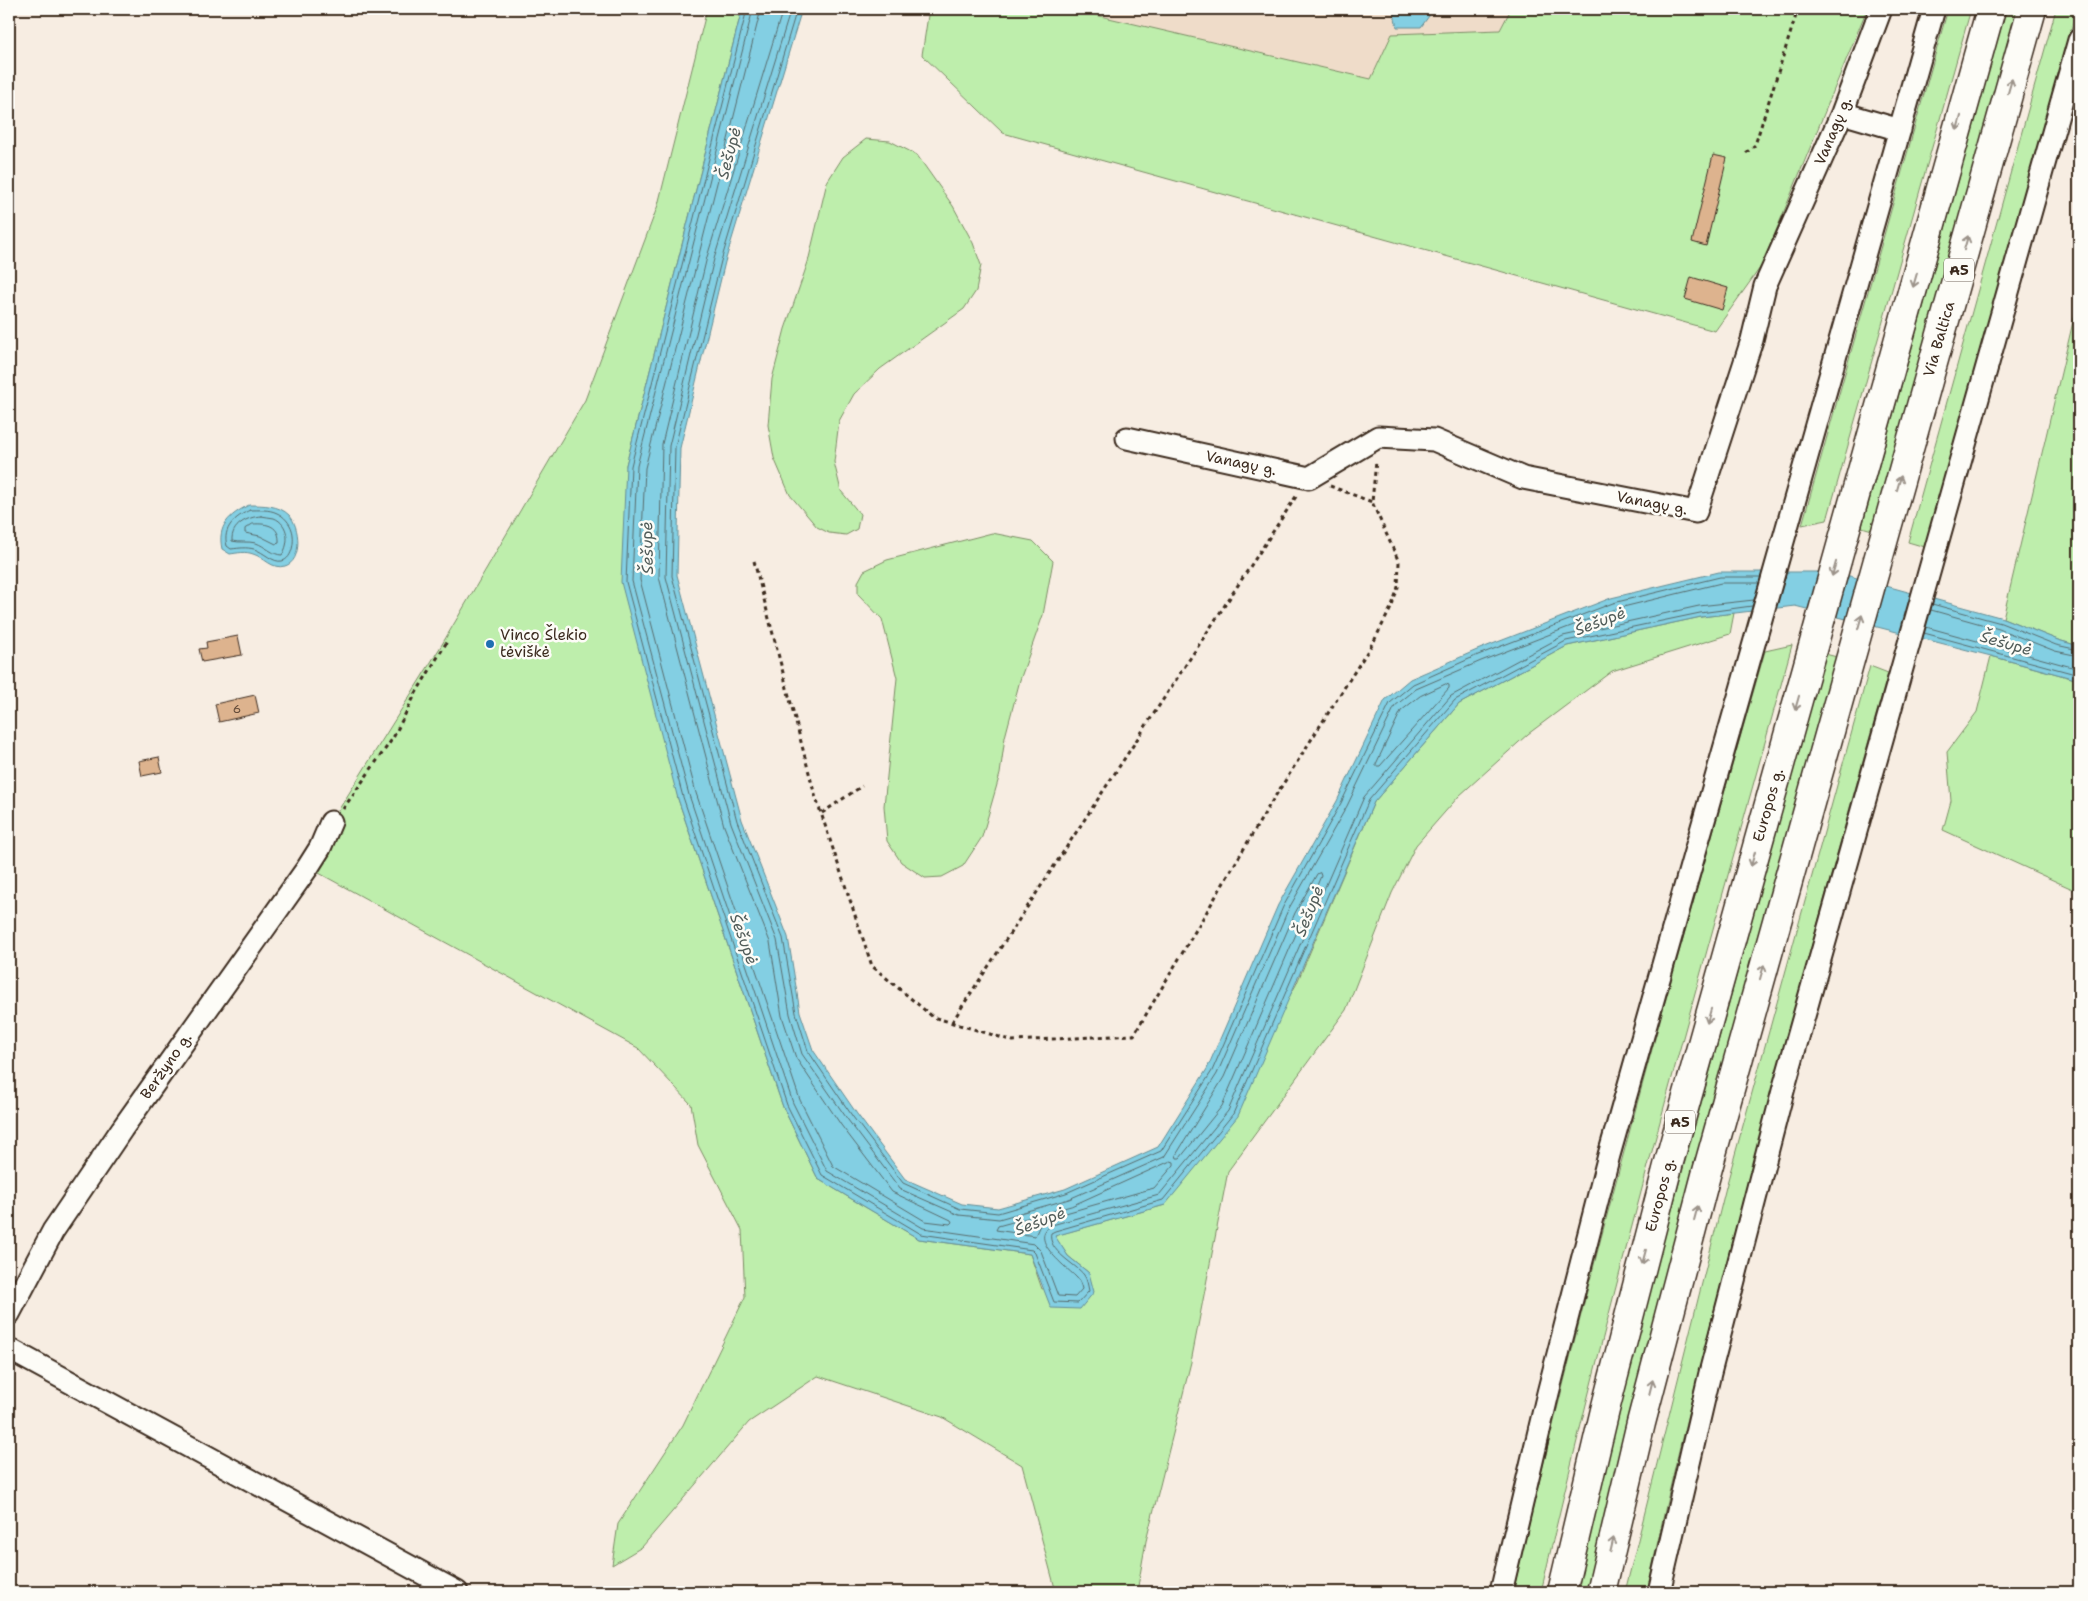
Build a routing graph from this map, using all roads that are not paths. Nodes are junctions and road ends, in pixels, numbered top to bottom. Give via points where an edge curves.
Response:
1 (1880, 9) edge
2 (1934, 9) edge
3 (1991, 9) edge
4 (2032, 9) edge
5 (2079, 40) edge
6 (1842, 113) junction
7 (1900, 130) junction
8 (1127, 438) dead end
9 (331, 822) road end
10 (9, 1314) edge
11 (9, 1349) edge
12 (457, 1592) edge
13 (1501, 1592) edge
14 (1562, 1592) edge
15 (1602, 1592) edge
16 (1659, 1592) edge

1 - 6 street, Vanagų g.
2 - 7 street
3 -> 14 highway, Europos g. / A5 via 1654,1219 1604,1410
15 -> 4 highway, Via Baltica / A5 via 1641,1423 1706,1175
5 - 16 street via 1746,1230
6 - 7 street
6 - 8 street, Vanagų g. via 1765,286 1752,340 1696,512 1523,478 1434,440 1378,436 1308,478
7 - 13 street via 1609,1156
9 - 10 street, Beržyno g. via 308,867 122,1128 54,1231
11 - 12 street

